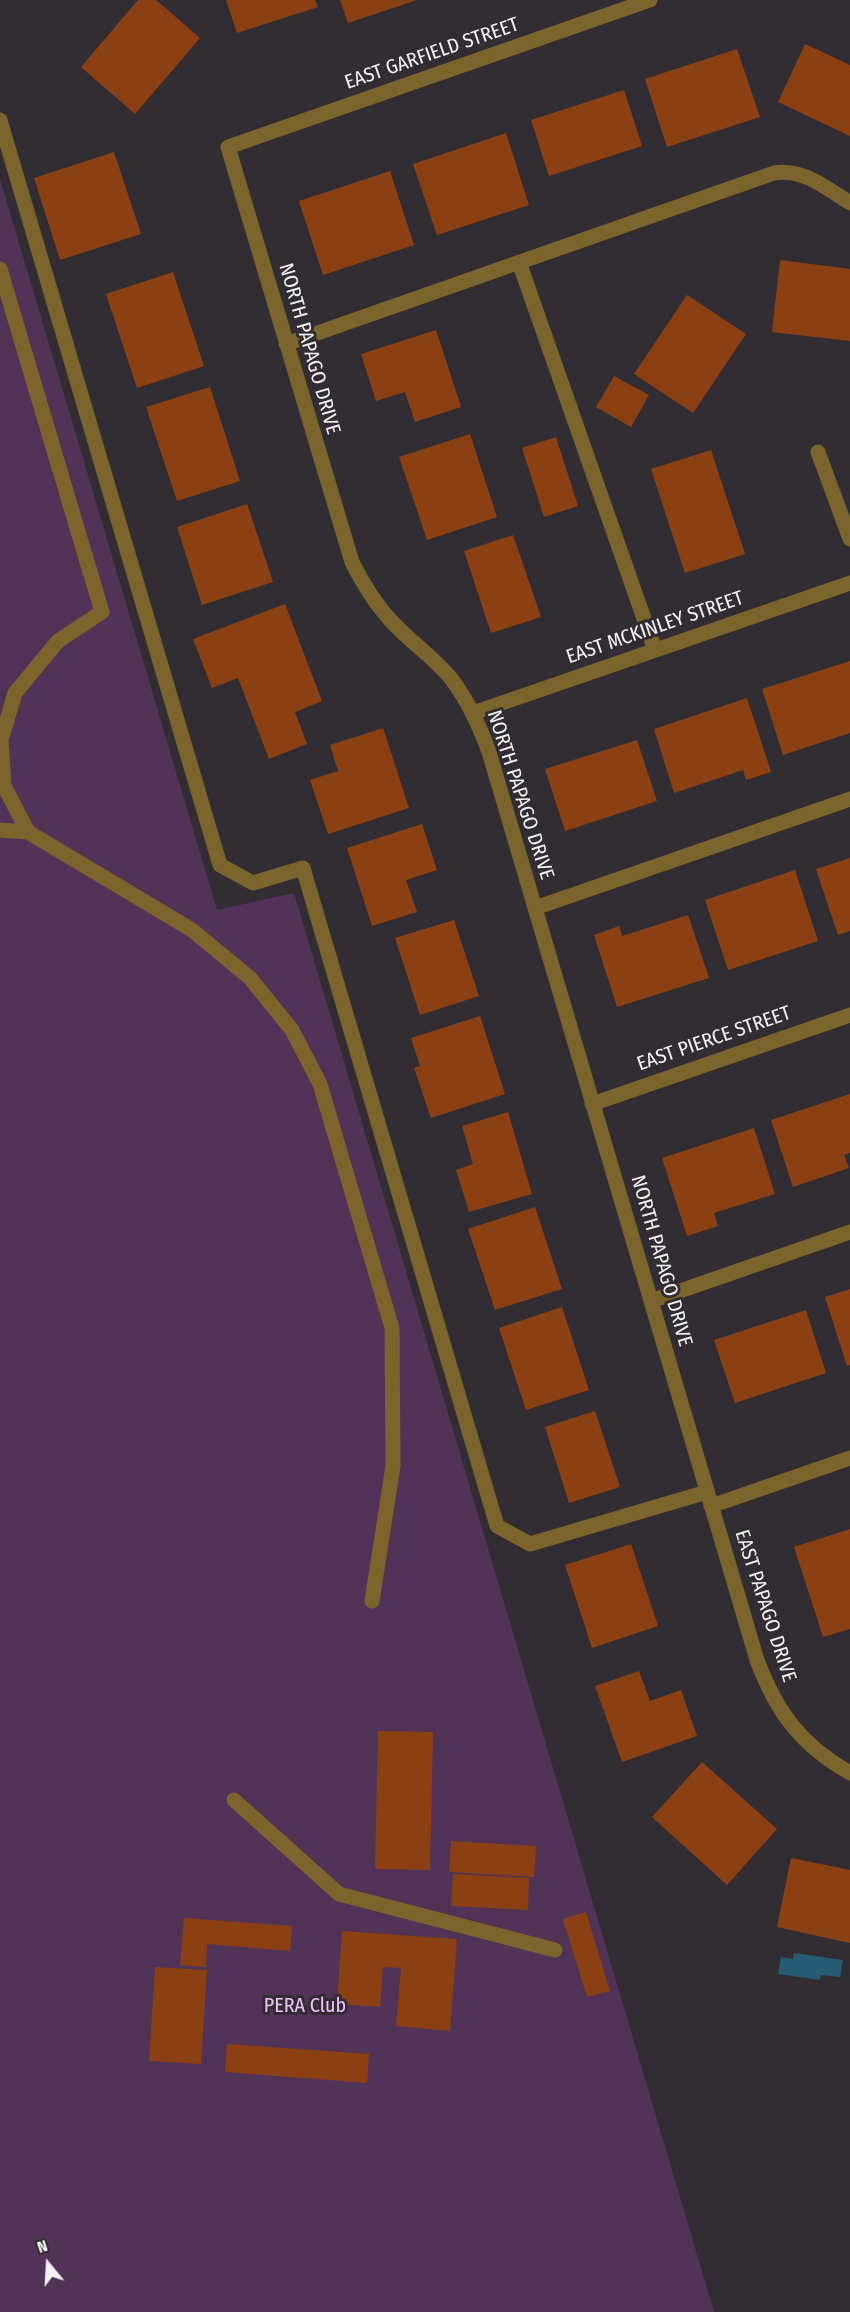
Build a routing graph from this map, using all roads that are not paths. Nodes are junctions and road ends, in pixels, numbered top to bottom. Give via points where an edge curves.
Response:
1 (650, 0) edge
2 (0, 120) edge
3 (228, 147) joint
4 (850, 203) edge
5 (519, 262) junction
6 (0, 269) edge
7 (286, 344) junction
8 (818, 452) dead end
9 (850, 539) edge
10 (850, 583) edge
11 (655, 650) junction
12 (473, 713) junction
13 (850, 799) edge
14 (0, 830) edge
15 (28, 832) junction
16 (534, 908) junction
17 (850, 1015) edge
18 (592, 1104) junction
19 (850, 1232) edge
20 (651, 1301) junction
21 (850, 1458) edge
22 (709, 1499) junction
23 (372, 1601) dead end
24 (850, 1773) edge
25 (234, 1800) dead end
26 (555, 1950) dead end

1 - 3 street, EAST GARFIELD STREET
2 - 22 street via 220,865 253,883 303,868 497,1526 530,1544
3 - 7 street, NORTH PAPAGO DRIVE
4 - 5 street via 804,175 784,171
5 - 7 street
5 - 11 street
6 - 15 street via 102,612 58,641 15,693 1,740 4,786
7 - 12 street, NORTH PAPAGO DRIVE via 352,562 363,584 394,624 453,681
8 - 9 street
10 - 11 street, EAST MCKINLEY STREET
11 - 12 street, EAST MCKINLEY STREET
12 - 16 street, NORTH PAPAGO DRIVE via 489,752
13 - 16 street
14 - 15 street
15 - 23 street via 192,930 250,978 292,1030 320,1084 392,1328 393,1467
16 - 18 street, NORTH PAPAGO DRIVE
17 - 18 street, EAST PIERCE STREET
18 - 20 street, NORTH PAPAGO DRIVE
19 - 20 street
20 - 22 street, NORTH PAPAGO DRIVE
21 - 22 street
22 - 24 street, EAST PAPAGO DRIVE via 767,1689 801,1737
25 - 26 street via 339,1894

